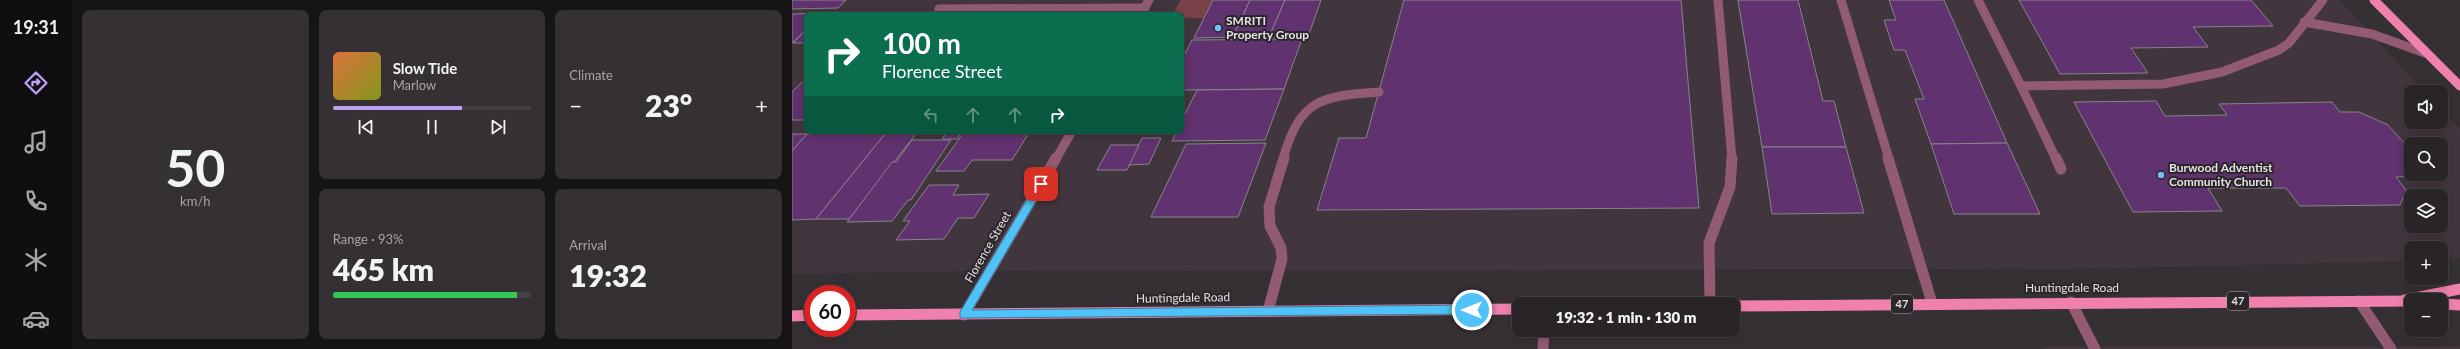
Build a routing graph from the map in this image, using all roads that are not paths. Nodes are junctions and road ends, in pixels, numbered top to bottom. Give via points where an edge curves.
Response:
1 (1718, 0) edge
2 (1841, 0) edge
3 (1978, 0) edge
4 (2323, 0) edge
5 (2374, 0) edge
6 (1145, 8) edge
7 (939, 9) dead end
8 (2304, 22) junction
9 (2425, 53) junction
10 (2021, 86) junction
11 (2460, 86) edge
12 (1379, 92) dead end
13 (1070, 134) edge
14 (2061, 169) dead end
15 (2460, 289) edge
16 (2443, 293) edge
17 (1710, 297) edge
18 (2359, 301) junction
19 (2404, 301) edge
20 (2071, 302) junction
21 (2448, 302) edge
22 (2460, 302) edge
23 (1932, 303) junction
24 (2448, 303) edge
25 (1740, 306) edge
26 (2460, 306) edge
27 (1512, 309) edge
28 (1268, 311) junction
29 (804, 315) edge
30 (856, 315) edge
31 (964, 315) junction
32 (792, 316) edge
33 (1544, 337) edge
34 (1543, 349) edge
35 (2095, 349) edge
36 (2391, 349) edge

1 - 17 street via 1733,167 1730,187 1709,243
2 - 23 street
3 - 10 street
4 - 8 street
5 - 9 main road
6 - 7 street
8 - 9 street via 2372,34
8 - 10 street via 2289,43 2279,50 2222,72 2187,80 2131,86
9 - 11 main road
10 - 14 street
12 - 28 street via 1338,96 1318,104 1297,120 1269,205 1269,224 1279,240 1282,265
13 - 31 street, Florence Street
15 - 16 main road, Huntingdale Road
18 - 19 main road, Huntingdale Road / 47
18 - 20 main road, Huntingdale Road / 47
18 - 36 street
20 - 23 main road, Huntingdale Road / 47
20 - 35 street
21 - 22 main road
23 - 25 main road, Huntingdale Road / 47
24 - 26 main road
27 - 28 main road, Huntingdale Road
28 - 31 main road, Huntingdale Road
29 - 32 main road
30 - 31 main road, Huntingdale Road
33 - 34 street

